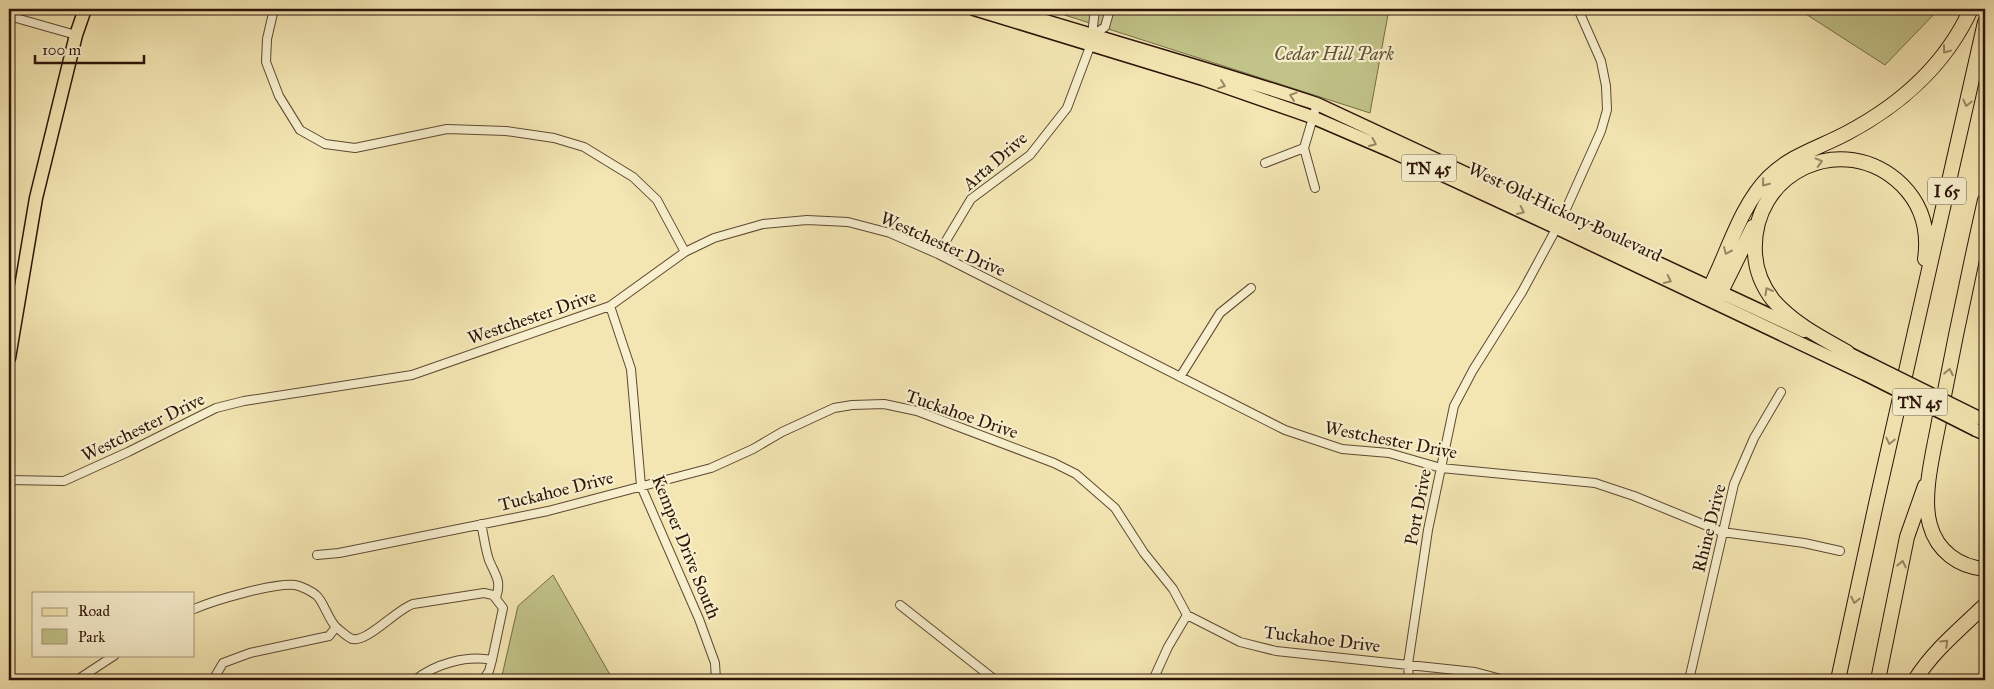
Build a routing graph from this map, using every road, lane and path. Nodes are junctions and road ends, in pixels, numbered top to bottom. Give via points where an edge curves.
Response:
1 (85, 9) edge
2 (274, 9) edge
3 (974, 9) edge
4 (1006, 9) edge
5 (1095, 9) edge
6 (1110, 9) edge
7 (1578, 9) edge
8 (1971, 9) edge
9 (9, 16) edge
10 (1985, 22) edge
11 (76, 35) junction
12 (1092, 40) junction
13 (1317, 104) junction
14 (1312, 116) junction
15 (1304, 148) junction
16 (1265, 163) dead end
17 (1315, 188) dead end
18 (1985, 200) edge
19 (1764, 205) junction
20 (1560, 223) junction
21 (685, 252) junction
22 (938, 254) junction
23 (1251, 288) dead end
24 (1714, 295) junction
25 (610, 306) junction
26 (1847, 352) junction
27 (9, 358) edge
28 (1909, 360) junction
29 (1867, 369) junction
30 (1180, 377) junction
31 (1781, 392) dead end
32 (1981, 426) edge
33 (1441, 468) junction
34 (1930, 471) junction
35 (9, 480) edge
36 (642, 486) junction
37 (481, 524) junction
38 (1722, 532) junction
39 (1840, 551) dead end
40 (317, 555) dead end
41 (1985, 569) edge
42 (496, 598) junction
43 (900, 605) dead end
44 (1985, 605) edge
45 (195, 609) edge
46 (1187, 615) junction
47 (336, 627) junction
48 (114, 656) edge
49 (492, 660) junction
50 (1408, 664) junction
51 (78, 680) edge
52 (213, 680) edge
53 (416, 680) edge
54 (483, 680) edge
55 (716, 680) edge
56 (994, 680) edge
57 (1152, 680) edge
58 (1409, 680) edge
59 (1505, 680) edge
60 (1689, 680) edge
61 (1838, 680) edge
62 (1878, 680) edge
63 (1914, 680) edge

1 - 11 main road
2 - 21 street via 266,62 280,96 300,130 326,144 355,148 447,129 506,131 554,138 584,147 633,177 657,200
3 - 12 main road, West Old Hickory Boulevard / TN 45
4 - 12 main road, West Old Hickory Boulevard / TN 45
5 - 12 street
6 - 12 street via 1105,27
7 - 20 street, Port Drive via 1601,61 1607,110 1601,131
8 -> 24 highway via 1948,48 1902,97 1859,126 1788,162 1768,178 1751,201
9 - 11 street
10 -> 28 highway, I 65
11 - 27 main road via 36,198
13 -> 12 main road, West Old Hickory Boulevard / TN 45 via 1249,82
12 -> 14 main road, West Old Hickory Boulevard / TN 45
12 - 22 street, Arta Drive via 1068,108 1030,155 971,199
13 - 14 street
13 - 20 main road, West Old Hickory Boulevard / TN 45
14 - 15 street
14 -> 20 main road, West Old Hickory Boulevard / TN 45
15 - 16 street
15 - 17 street
34 -> 18 highway, I 65
19 - 24 highway
26 -> 19 highway via 1799,324 1765,288 1756,262 1755,247 1757,225
19 -> 28 highway via 1783,180 1798,170 1825,160 1854,160 1869,164 1886,172 1907,190 1921,214 1926,252
20 - 24 main road, West Old Hickory Boulevard / TN 45
20 - 33 street, Port Drive via 1454,406
21 - 22 street, Westchester Drive via 744,228 807,220 848,222 890,233
21 - 25 street, Westchester Drive
22 - 30 street, Westchester Drive
23 - 30 street via 1220,313
24 - 26 main road, West Old Hickory Boulevard / TN 45
24 - 29 main road, West Old Hickory Boulevard / TN 45
25 - 35 street, Westchester Drive via 412,375 216,408 64,480
25 - 36 street, Kemper Drive South via 631,369
26 - 29 main road, West Old Hickory Boulevard / TN 45
28 -> 61 highway, I 65
29 - 32 main road, West Old Hickory Boulevard / TN 45, bridge
30 - 33 street, Westchester Drive via 1304,438 1342,450 1389,453
31 - 38 street, Rhine Drive via 1754,438 1734,484
33 - 38 street, Westchester Drive via 1595,483
33 - 50 street, Port Drive via 1428,530
34 - 41 highway via 1928,512 1934,536 1957,562
62 -> 34 highway, I 65 via 1907,537
36 - 37 street, Tuckahoe Drive via 548,511
36 - 46 street, Tuckahoe Drive via 710,468 834,408 884,404 917,411 1076,474 1115,508 1144,553 1173,589
36 - 55 street, Kemper Drive South via 699,619 715,663
37 - 40 street, Tuckahoe Drive
37 - 42 street via 489,560 498,578
38 - 39 street, Westchester Drive
38 - 60 street, Rhine Drive
42 - 47 street via 484,593 413,604 359,639 352,639
42 - 49 street via 503,613
43 - 56 street
63 -> 44 highway via 1942,646
45 - 47 street via 265,589 298,586 318,596
46 - 50 street, Tuckahoe Drive via 1240,642 1276,651
46 - 57 street
47 - 52 street via 329,636 250,653 223,663
48 - 51 street
49 - 53 street via 446,663 431,668
49 - 54 street via 490,671
50 - 58 street, Port Drive
50 - 59 street, Tuckahoe Drive via 1475,672

